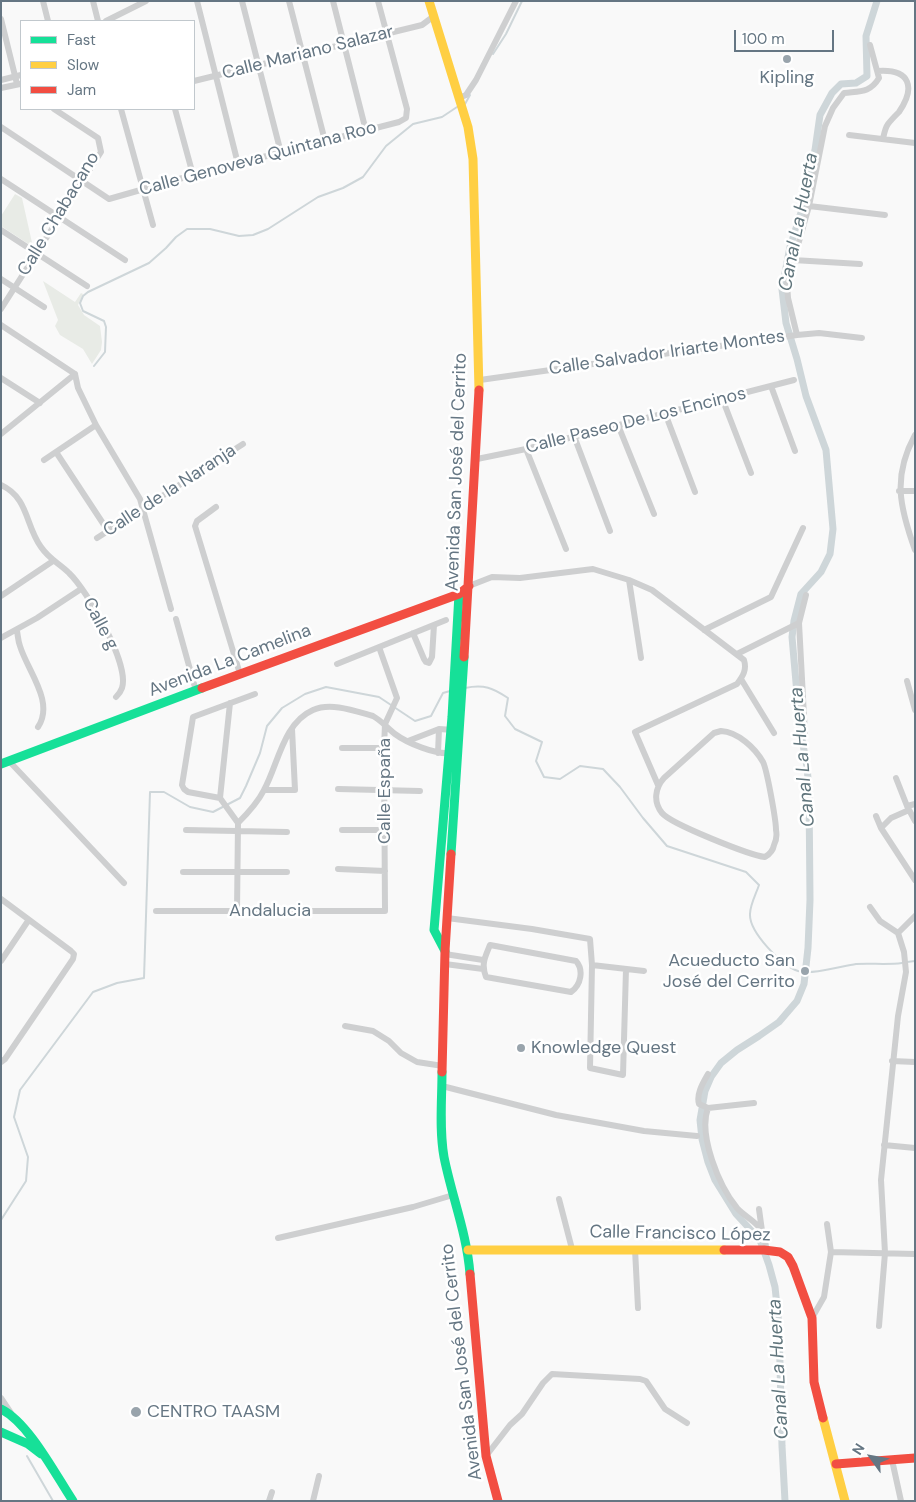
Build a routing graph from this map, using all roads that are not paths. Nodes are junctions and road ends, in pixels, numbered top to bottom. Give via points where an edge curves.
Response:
1 (43, 1) edge
2 (93, 1) edge
3 (146, 1) edge
4 (197, 1) edge
5 (242, 1) edge
6 (289, 1) edge
7 (333, 1) edge
8 (378, 1) edge
9 (429, 1) edge
10 (516, 1) edge
11 (133, 4) edge
12 (434, 16) junction
13 (1, 19) edge
14 (48, 20) edge
15 (98, 20) edge
16 (108, 20) edge
17 (422, 25) junction
18 (438, 30) junction
19 (387, 34) junction
20 (344, 44) junction
21 (870, 45) dead end
22 (303, 55) junction
23 (259, 66) junction
24 (878, 71) junction
25 (19, 75) edge
26 (216, 76) junction
27 (1, 80) edge
28 (195, 81) edge
29 (19, 84) edge
30 (1, 88) edge
31 (459, 98) junction
32 (56, 110) edge
33 (121, 110) edge
34 (175, 110) edge
35 (1, 127) edge
36 (366, 131) junction
37 (849, 135) dead end
38 (883, 139) junction
39 (325, 141) junction
40 (915, 142) edge
41 (281, 153) junction
42 (238, 164) junction
43 (193, 176) junction
44 (1, 179) edge
45 (82, 181) junction
46 (142, 190) junction
47 (809, 206) junction
48 (885, 215) dead end
49 (60, 216) junction
50 (153, 226) dead end
51 (1, 230) edge
52 (37, 253) junction
53 (125, 260) dead end
54 (793, 260) junction
55 (860, 264) dead end
56 (1, 279) edge
57 (87, 286) dead end
58 (15, 288) junction
59 (44, 307) dead end
60 (1, 309) edge
61 (1, 325) edge
62 (796, 335) junction
63 (862, 338) dead end
64 (75, 374) junction
65 (1, 378) edge
66 (480, 380) junction
67 (794, 380) dead end
68 (770, 386) junction
69 (722, 398) junction
70 (40, 403) junction
71 (666, 413) junction
72 (96, 425) junction
73 (618, 425) junction
74 (3, 430) edge
75 (574, 436) junction
76 (914, 437) edge
77 (243, 444) dead end
78 (526, 449) junction
79 (795, 451) dead end
80 (56, 452) junction
81 (477, 459) junction
82 (44, 460) dead end
83 (751, 473) dead end
84 (1, 485) edge
85 (915, 491) edge
86 (695, 492) dead end
87 (899, 492) junction
88 (216, 508) dead end
89 (143, 509) junction
90 (654, 514) dead end
91 (803, 528) dead end
92 (610, 531) dead end
93 (108, 532) junction
94 (98, 538) dead end
95 (566, 549) dead end
96 (915, 550) edge
97 (53, 561) junction
98 (628, 580) junction
99 (469, 586) junction
100 (81, 589) junction
101 (458, 594) junction
102 (806, 595) dead end
103 (1, 596) edge
104 (171, 609) dead end
105 (176, 619) dead end
106 (446, 620) dead end
107 (798, 623) junction
108 (434, 625) junction
109 (704, 630) junction
110 (17, 631) junction
111 (414, 633) junction
112 (1, 638) edge
113 (379, 647) junction
114 (737, 654) junction
115 (641, 658) dead end
116 (336, 664) dead end
117 (240, 674) junction
118 (741, 679) junction
119 (907, 681) dead end
120 (458, 683) junction
121 (196, 691) junction
122 (255, 694) dead end
123 (116, 697) dead end
124 (913, 700) edge
125 (230, 703) junction
126 (915, 710) edge
127 (385, 724) junction
128 (38, 727) dead end
129 (292, 729) junction
130 (439, 729) junction
131 (455, 730) junction
132 (774, 733) dead end
133 (805, 735) dead end
134 (408, 741) junction
135 (342, 748) dead end
136 (384, 748) junction
137 (453, 752) junction
138 (438, 753) junction
139 (5, 763) edge
140 (896, 778) dead end
141 (658, 785) junction
142 (338, 789) dead end
143 (384, 789) junction
144 (265, 790) junction
145 (420, 791) dead end
146 (222, 800) junction
147 (915, 804) edge
148 (908, 808) junction
149 (876, 816) dead end
150 (915, 821) edge
151 (238, 823) junction
152 (881, 828) junction
153 (186, 830) dead end
154 (342, 830) dead end
155 (384, 830) junction
156 (238, 832) junction
157 (287, 832) dead end
158 (338, 869) dead end
159 (385, 871) junction
160 (183, 872) dead end
161 (238, 872) junction
162 (287, 872) dead end
163 (915, 880) edge
164 (124, 883) dead end
165 (1, 899) edge
166 (870, 906) dead end
167 (156, 911) dead end
168 (236, 911) junction
169 (385, 911) joint
170 (915, 916) edge
171 (447, 918) junction
172 (28, 921) junction
173 (434, 930) junction
174 (446, 931) junction
175 (898, 933) junction
176 (445, 956) junction
177 (483, 960) junction
178 (1, 961) edge
179 (592, 965) junction
180 (626, 969) junction
181 (483, 970) junction
182 (644, 971) dead end
183 (346, 1026) dead end
184 (892, 1061) junction
185 (1, 1062) edge
186 (915, 1062) edge
187 (443, 1066) junction
188 (708, 1074) dead end
189 (442, 1086) junction
190 (754, 1103) dead end
191 (704, 1106) junction
192 (697, 1136) dead end
193 (884, 1145) junction
194 (915, 1148) edge
195 (453, 1195) junction
196 (559, 1199) dead end
197 (759, 1210) dead end
198 (827, 1224) dead end
199 (762, 1231) junction
200 (278, 1238) dead end
201 (572, 1249) junction
202 (635, 1249) junction
203 (468, 1250) junction
204 (764, 1250) junction
205 (831, 1252) junction
206 (885, 1253) junction
207 (915, 1254) edge
208 (638, 1308) dead end
209 (812, 1318) junction
210 (879, 1326) dead end
211 (1, 1398) edge
212 (1, 1409) edge
213 (11, 1414) junction
214 (687, 1423) dead end
215 (1, 1432) edge
216 (486, 1456) junction
217 (45, 1457) junction
218 (915, 1458) edge
219 (892, 1460) junction
220 (836, 1464) junction
221 (320, 1476) dead end
222 (272, 1492) dead end
223 (73, 1501) edge
224 (269, 1501) edge
225 (313, 1501) edge
226 (498, 1501) edge
227 (845, 1501) edge
228 (901, 1501) edge

1 - 14 street
2 - 15 street
3 - 11 street
4 - 26 street
5 - 23 street
6 - 22 street
7 - 20 street
8 - 19 street
9 - 12 street, Avenida San José del Cerrito
10 - 31 street via 476,80 466,95
11 - 16 street
12 - 17 street, Calle Mariano Salazar
12 - 18 street, Avenida San José del Cerrito
13 - 25 street
17 - 18 street
17 - 19 street, Calle Mariano Salazar
18 - 31 street, Avenida San José del Cerrito
19 - 20 street, Calle Mariano Salazar
19 - 36 street, Calle Genoveva Quintana Roo via 408,109 406,118
20 - 22 street, Calle Mariano Salazar
20 - 36 street
21 - 24 street
22 - 23 street, Calle Mariano Salazar
22 - 39 street
23 - 26 street, Calle Mariano Salazar
23 - 41 street
24 - 38 street via 895,72 908,80 904,102 888,123
24 - 47 street, Calle Salvador Iriarte Montes via 879,78 874,87 844,93 833,108 825,126
25 - 27 street
25 - 29 street
26 - 28 street, Calle Mariano Salazar
26 - 42 street
29 - 30 street
31 - 66 street, Avenida San José del Cerrito via 473,159
32 - 45 street, Calle Chabacano via 98,138 101,152
33 - 46 street
34 - 43 street
35 - 45 street
36 - 39 street, Calle Genoveva Quintana Roo
37 - 38 street
38 - 40 street
39 - 41 street, Calle Genoveva Quintana Roo
41 - 42 street, Calle Genoveva Quintana Roo
42 - 43 street, Calle Genoveva Quintana Roo
43 - 46 street, Calle Genoveva Quintana Roo
44 - 49 street
45 - 46 street, Calle Genoveva Quintana Roo via 109,199
45 - 49 street, Calle Chabacano
46 - 50 street
47 - 48 street
47 - 54 street, Calle Salvador Iriarte Montes
49 - 52 street, Calle Chabacano
49 - 53 street
51 - 52 street
52 - 57 street
52 - 58 street, Calle Chabacano
54 - 55 street
54 - 62 street, Calle Salvador Iriarte Montes via 788,298
56 - 58 street
58 - 59 street
58 - 60 street, Calle Chabacano
61 - 64 street
62 - 63 street via 819,333
62 - 66 street, Calle Salvador Iriarte Montes
64 - 70 street
64 - 72 street via 78,388
65 - 70 street
66 - 81 street, Avenida San José del Cerrito
67 - 68 street, Calle Paseo De Los Encinos
68 - 69 street, Calle Paseo De Los Encinos
68 - 79 street
69 - 71 street, Calle Paseo De Los Encinos
69 - 83 street
70 - 74 street
71 - 73 street, Calle Paseo De Los Encinos
71 - 86 street
72 - 80 street
72 - 89 street
73 - 75 street, Calle Paseo De Los Encinos
73 - 90 street
75 - 78 street, Calle Paseo De Los Encinos
75 - 92 street
76 - 87 street via 903,462
77 - 89 street, Calle de la Naranja
78 - 81 street, Calle Paseo De Los Encinos
78 - 95 street
80 - 82 street
80 - 93 street
81 - 99 street, Avenida San José del Cerrito
84 - 97 street, Calle g via 17,496 40,546
85 - 87 street
87 - 96 street
88 - 117 street via 196,521 195,526
89 - 93 street, Calle de la Naranja
89 - 104 street
91 - 109 street via 771,596
93 - 94 street, Calle de la Naranja
97 - 100 street, Calle g via 69,573
97 - 103 street
98 - 99 street via 593,569 520,578 492,577
98 - 109 street via 652,590
98 - 115 street
99 - 101 street, Avenida La Camelina
99 - 120 street, Avenida San José del Cerrito
100 - 110 street
100 - 123 street, Calle g via 100,616 116,651 123,679
101 - 117 street, Avenida La Camelina
101 - 120 street, Avenida San José del Cerrito
102 - 107 street
105 - 121 street
106 - 108 street
107 - 114 street
107 - 133 street
108 - 111 street
108 - 111 street via 429,662 424,659
109 - 114 street
110 - 112 street
110 - 128 street via 19,645 36,681 44,708
111 - 113 street
113 - 116 street
113 - 127 street, Calle España via 396,694 396,702
114 - 118 street via 746,666
117 - 121 street, Avenida La Camelina
118 - 132 street
118 - 141 street via 737,684 635,732
119 - 124 street
120 - 131 street, Avenida San José del Cerrito
121 - 139 street, Avenida La Camelina
122 - 125 street
124 - 126 street
125 - 146 street
125 - 146 street via 193,717 182,785 188,792
127 - 129 street via 373,716 331,707 314,709 301,717
127 - 134 street
127 - 136 street, Calle España
129 - 144 street
129 - 144 street via 294,790
130 - 131 street, Calle España
130 - 134 street, Calle España
130 - 138 street
131 - 137 street, Avenida San José del Cerrito
134 - 138 street, Calle España
135 - 136 street
136 - 143 street, Calle España
137 - 138 street, Calle España
137 - 171 street, Avenida San José del Cerrito
137 - 173 street, Avenida San José del Cerrito
139 - 164 street
140 - 148 street
141 - 141 street via 658,807 664,815 755,856 765,857 775,844 776,831 764,764 757,753 730,732 714,733
142 - 143 street
143 - 145 street
143 - 155 street, Calle España
144 - 151 street
146 - 151 street
147 - 148 street
148 - 150 street
148 - 152 street
149 - 152 street
151 - 156 street
152 - 163 street
153 - 156 street
154 - 155 street
155 - 159 street, Calle España
156 - 157 street
156 - 161 street
158 - 159 street
159 - 169 street, Calle España
160 - 161 street
161 - 162 street
161 - 168 street
165 - 172 street
166 - 175 street via 880,921
167 - 168 street, Andalucia
168 - 169 street, Andalucia
170 - 175 street
171 - 174 street, Avenida San José del Cerrito
171 - 179 street via 590,939
172 - 178 street
172 - 185 street via 71,951 73,960
173 - 174 street via 441,935
173 - 176 street, Avenida San José del Cerrito
174 - 176 street, Avenida San José del Cerrito
175 - 184 street via 906,972
176 - 177 street
176 - 181 street
176 - 187 street, Avenida San José del Cerrito
177 - 181 street
177 - 181 street via 490,945 576,960 580,977 571,992 486,977
179 - 180 street
179 - 180 street via 590,1068 623,1075
180 - 182 street
183 - 187 street via 372,1031 417,1062
184 - 186 street
184 - 193 street
187 - 189 street, Avenida San José del Cerrito
188 - 191 street via 698,1100
189 - 192 street via 556,1115
189 - 195 street, Avenida San José del Cerrito via 441,1132
190 - 191 street
191 - 199 street via 707,1144 724,1187 737,1208
193 - 194 street
193 - 206 street via 881,1180
195 - 200 street
195 - 203 street, Avenida San José del Cerrito
196 - 201 street
197 - 199 street
198 - 205 street
199 - 204 street
201 - 202 street, Calle Francisco López
201 - 203 street, Calle Francisco López
202 - 204 street, Calle Francisco López
202 - 208 street
203 - 216 street, Avenida San José del Cerrito
204 - 209 street, Calle Francisco López via 780,1252 788,1257
205 - 206 street
205 - 209 street via 824,1297
206 - 207 street
206 - 210 street
209 - 220 street, Calle Francisco López via 814,1382
211 - 213 street
212 - 213 street
213 - 217 street
214 - 216 street via 665,1409 646,1381 552,1374
215 - 217 street
216 - 226 street, Avenida San José del Cerrito
217 - 223 street
218 - 219 street
219 - 220 street
219 - 228 street
220 - 227 street, Calle Francisco López
221 - 225 street
222 - 224 street

